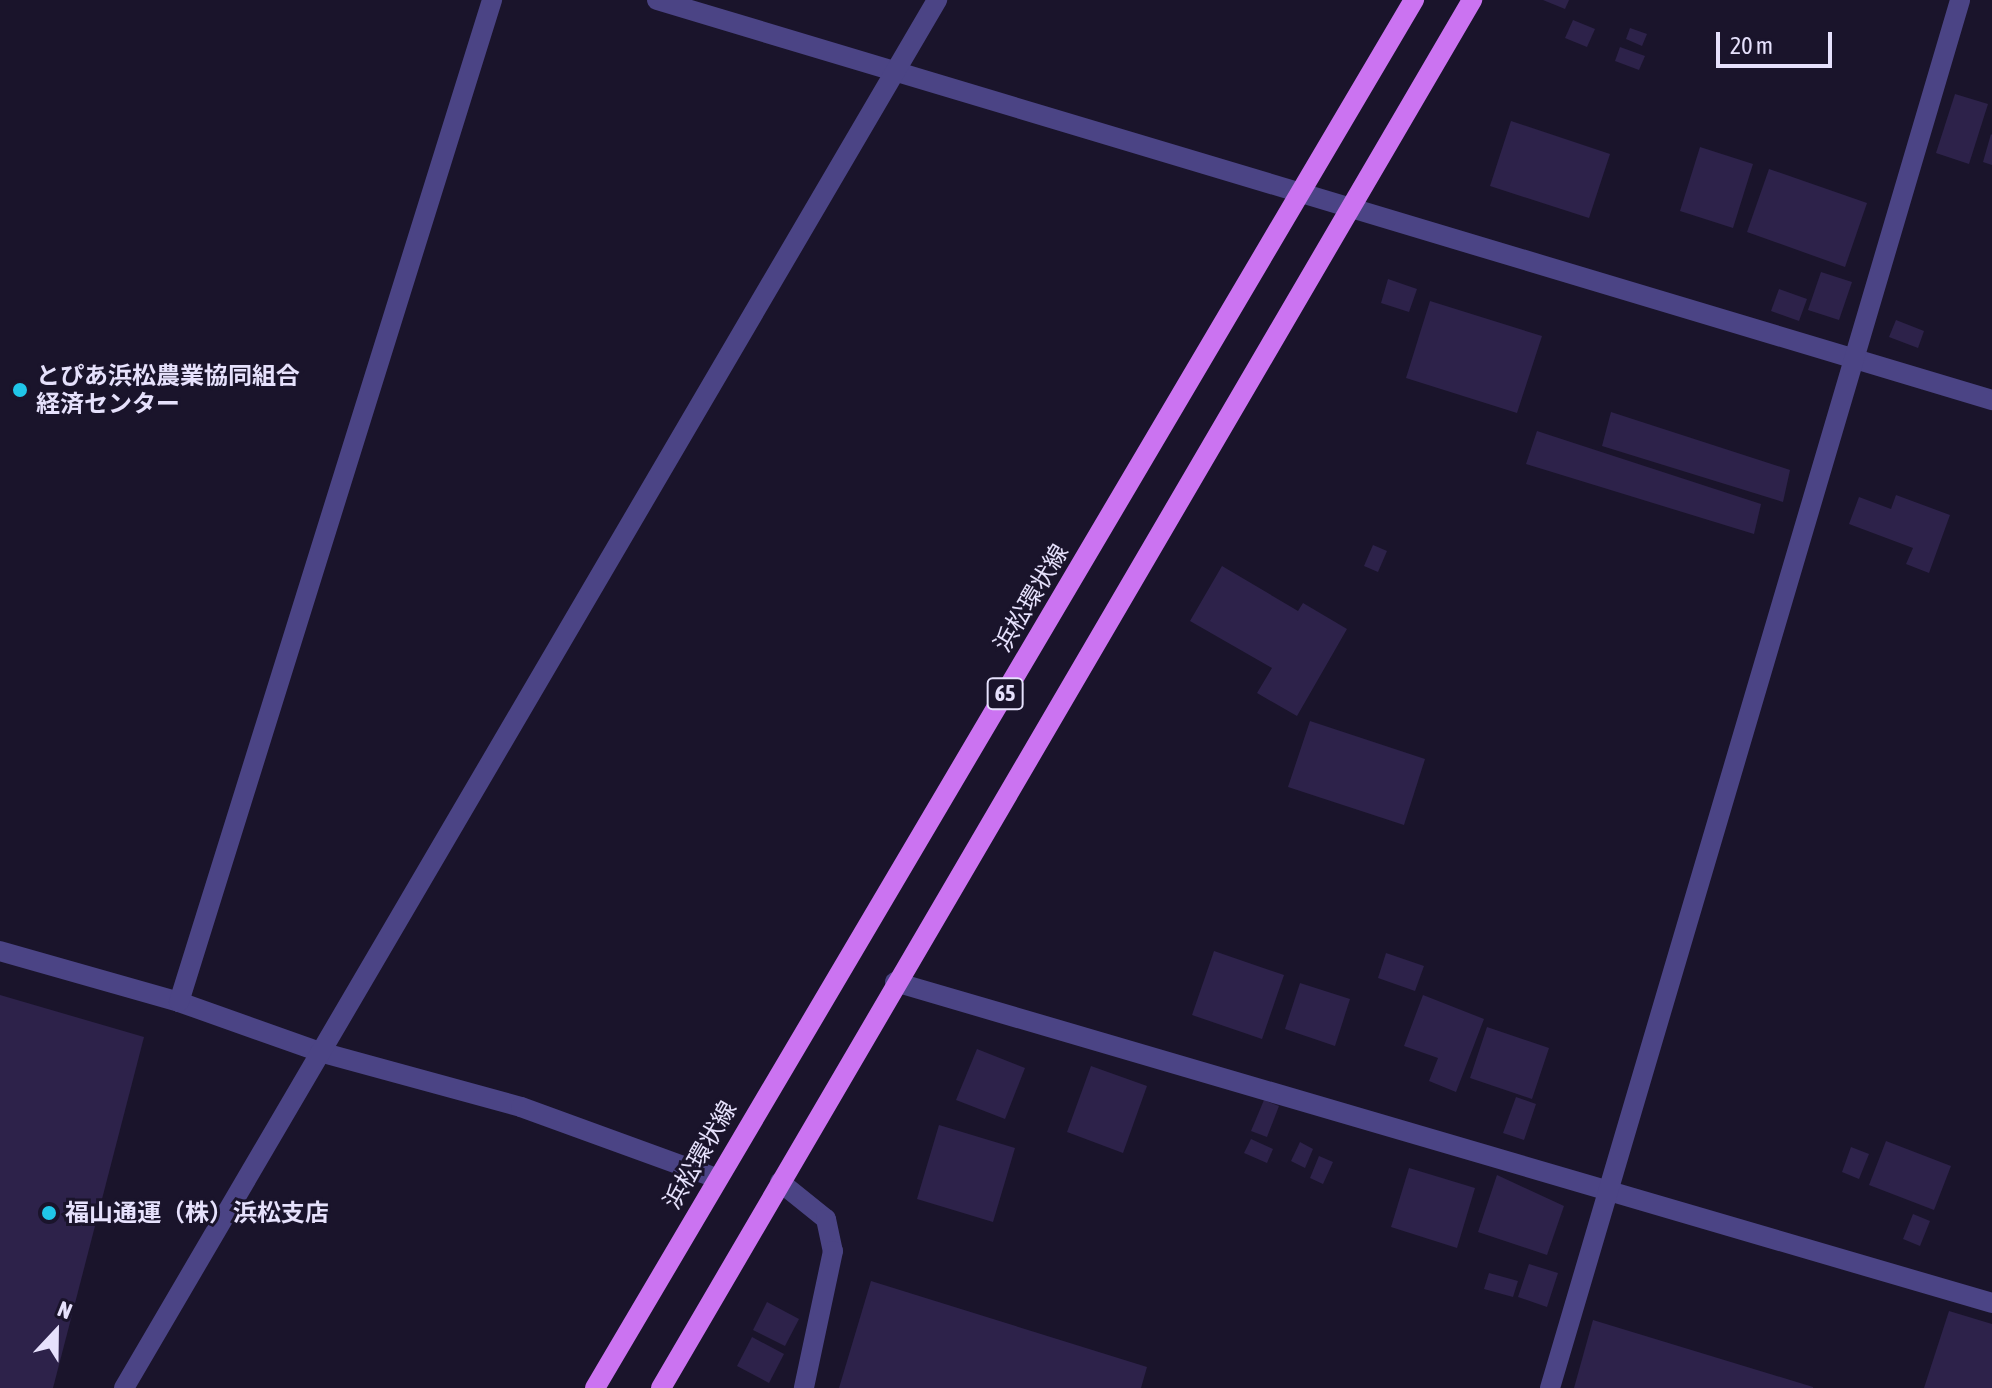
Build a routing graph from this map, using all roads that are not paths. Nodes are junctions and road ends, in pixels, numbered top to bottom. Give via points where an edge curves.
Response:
1 (492, 0) edge
2 (657, 0) edge
3 (937, 0) edge
4 (1414, 0) edge
5 (1472, 0) edge
6 (1960, 0) edge
7 (895, 72) junction
8 (1300, 195) junction
9 (1349, 210) junction
10 (1850, 358) junction
11 (1992, 400) edge
12 (0, 951) edge
13 (895, 982) junction
14 (179, 1002) junction
15 (320, 1052) junction
16 (716, 1178) junction
17 (780, 1182) junction
18 (1604, 1189) junction
19 (1992, 1303) edge
20 (124, 1388) edge
21 (595, 1388) edge
22 (661, 1388) edge
23 (804, 1388) edge
24 (1550, 1388) edge

1 - 14 street
2 - 7 street
3 - 7 street
4 - 8 main road, 浜松環状線 / 65
5 - 9 main road, 65
6 - 10 street
7 - 8 street
7 - 15 street
8 - 9 street
8 - 16 main road, 浜松環状線 / 65
9 - 10 street
9 - 13 main road, 65
10 - 11 street
10 - 18 street
12 - 14 street
13 - 17 main road, 65
13 - 18 street
14 - 15 street
15 - 16 street via 521,1107
15 - 20 street
16 - 21 main road, 浜松環状線 / 65
17 - 22 main road, 65
17 - 23 street via 826,1219 833,1251
18 - 19 street
18 - 24 street

